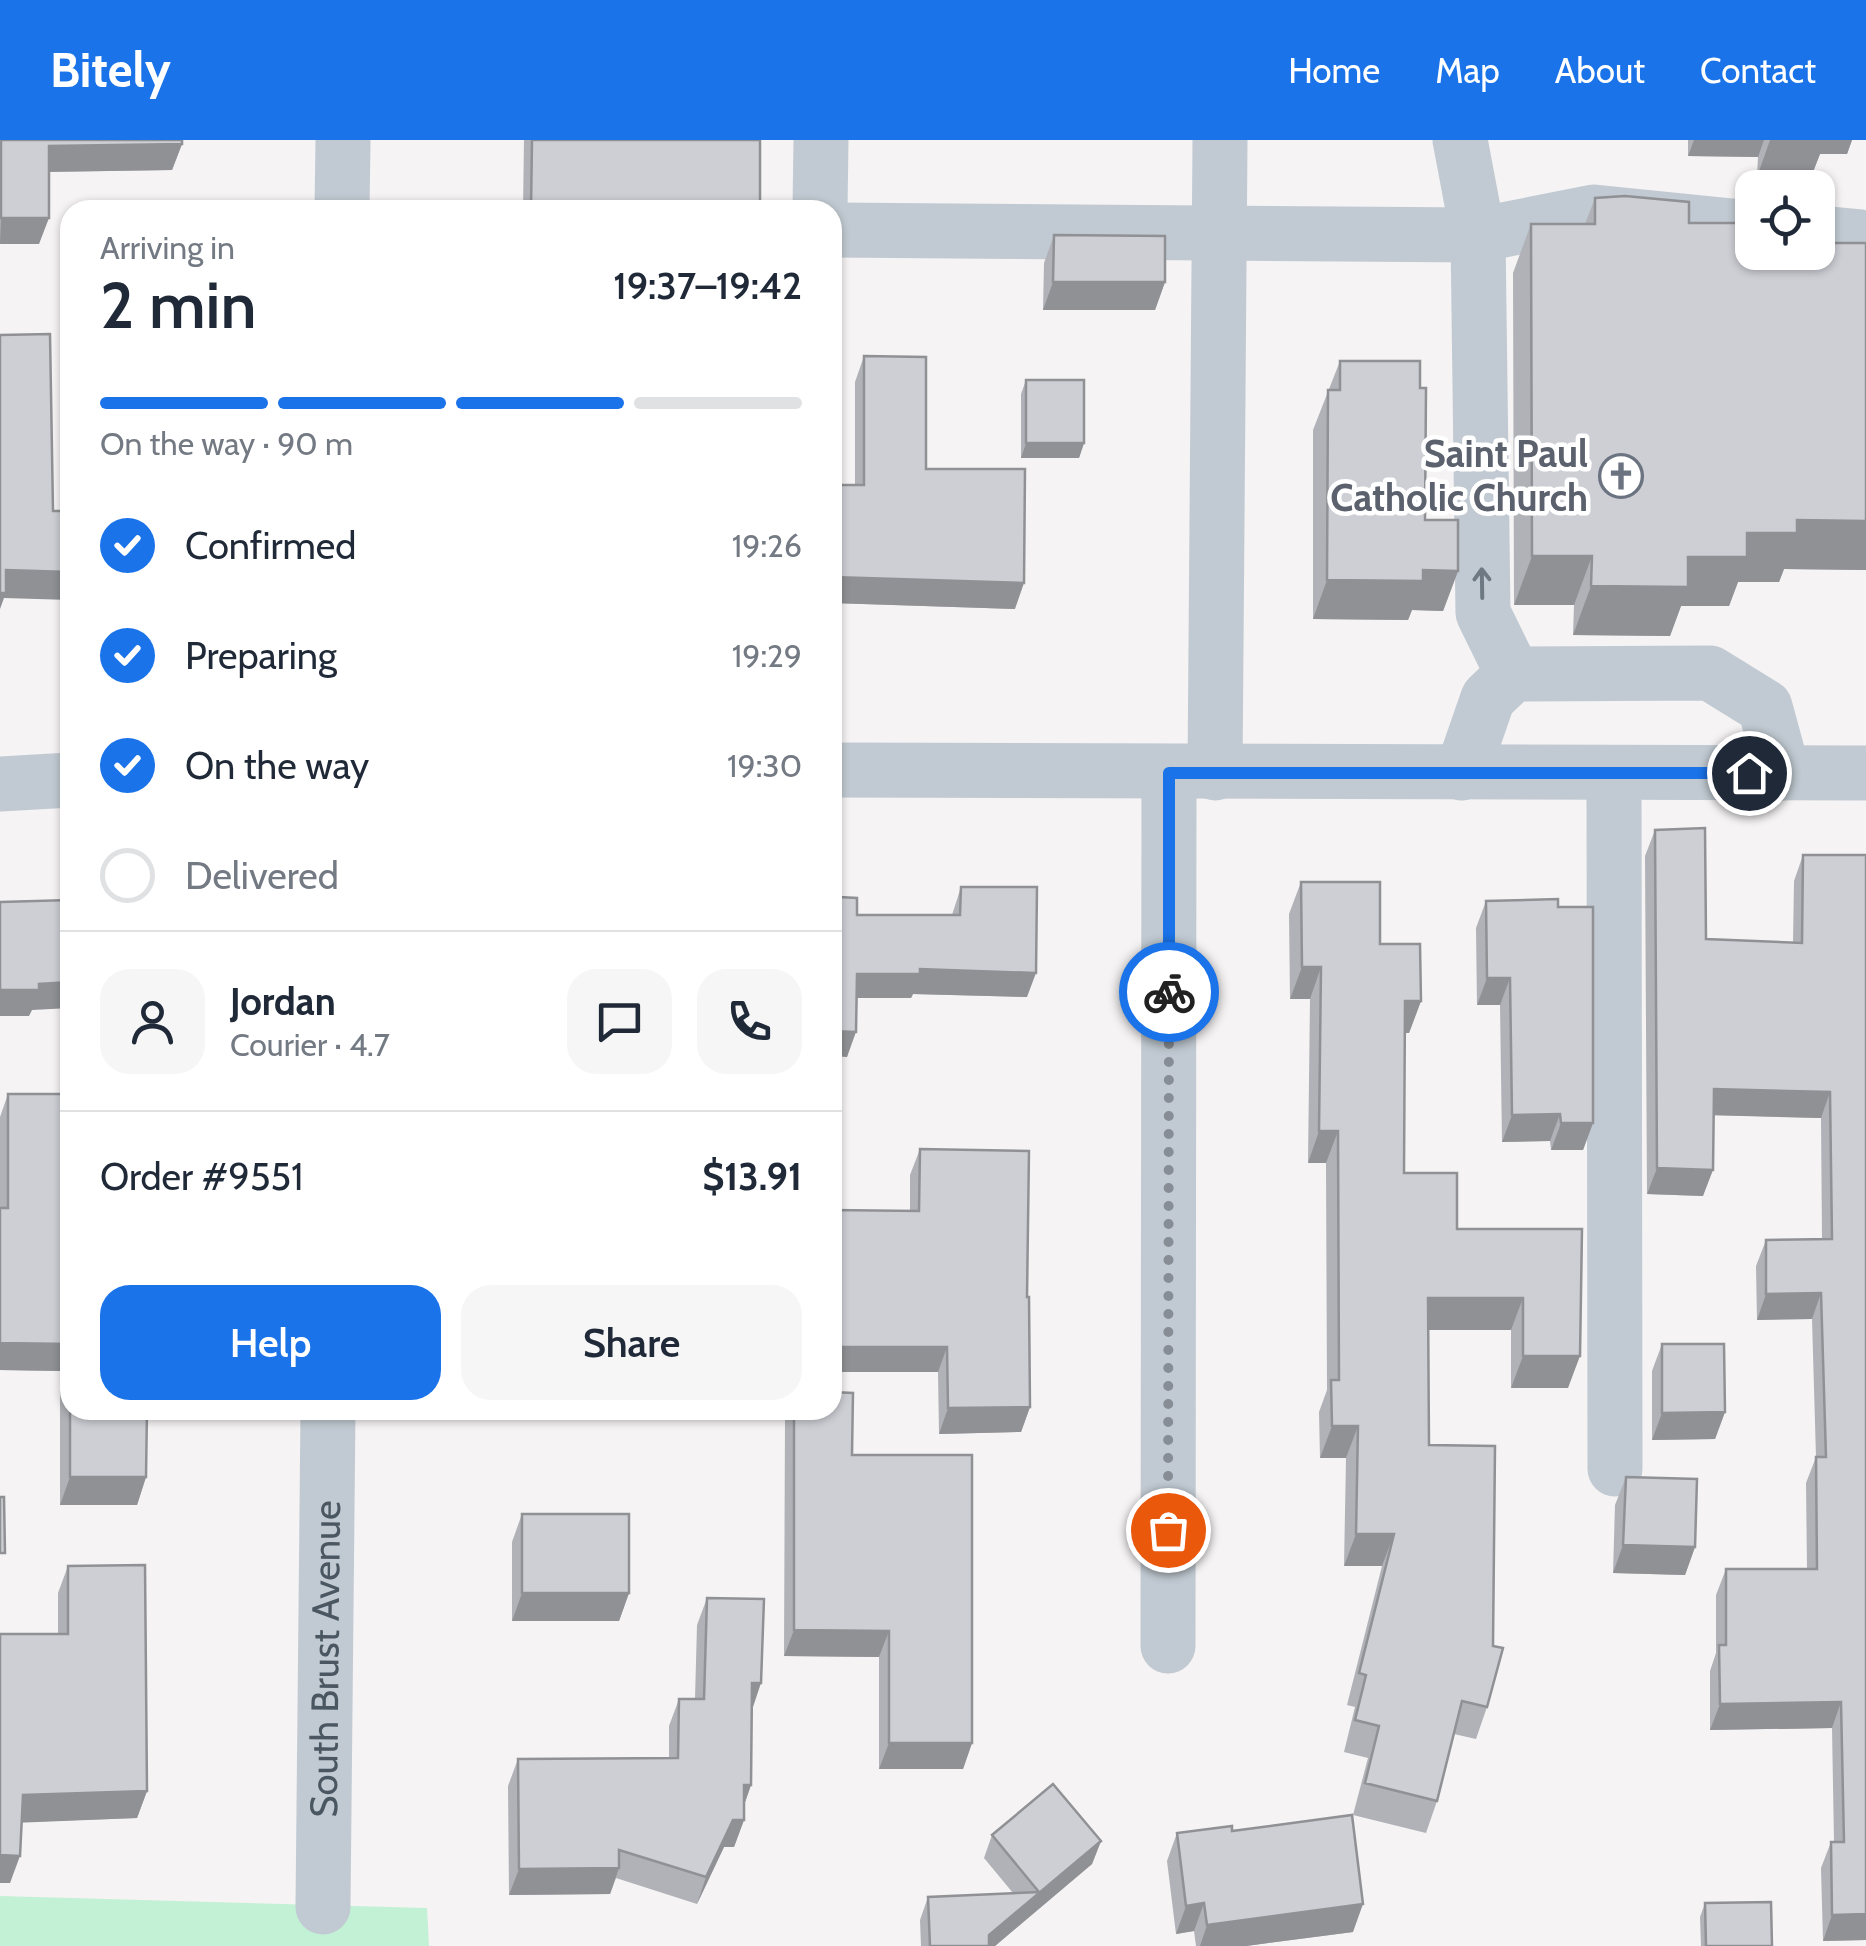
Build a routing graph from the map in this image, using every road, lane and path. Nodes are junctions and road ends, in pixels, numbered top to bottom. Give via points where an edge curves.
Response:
1 (343, 140) edge
2 (821, 140) edge
3 (1220, 140) edge
4 (1460, 140) edge
5 (342, 200) edge
6 (820, 200) edge
7 (1735, 226) edge
8 (842, 230) edge
9 (1220, 232) junction
10 (1478, 234) junction
11 (1512, 674) junction
12 (842, 770) edge
13 (1192, 773) junction
14 (1462, 773) junction
15 (1614, 773) junction
16 (1783, 773) junction
17 (1866, 773) edge
18 (60, 781) edge
19 (0, 784) edge
20 (328, 1420) edge
21 (1615, 1469) dead end
22 (1168, 1646) dead end
23 (324, 1907) dead end

1 - 5 street
2 - 6 street
3 - 9 street
4 - 10 street
7 - 10 street via 1594,212
8 - 9 street
9 - 10 street
9 - 13 street via 1220,341
11 -> 10 street via 1483,612
11 - 14 street via 1488,698
11 - 16 street via 1710,673 1766,707
12 - 13 street
13 - 14 street
13 - 22 street
14 - 15 street
15 - 16 street
15 - 21 street
16 - 17 street
18 - 19 street
20 - 23 street, South Brust Avenue

